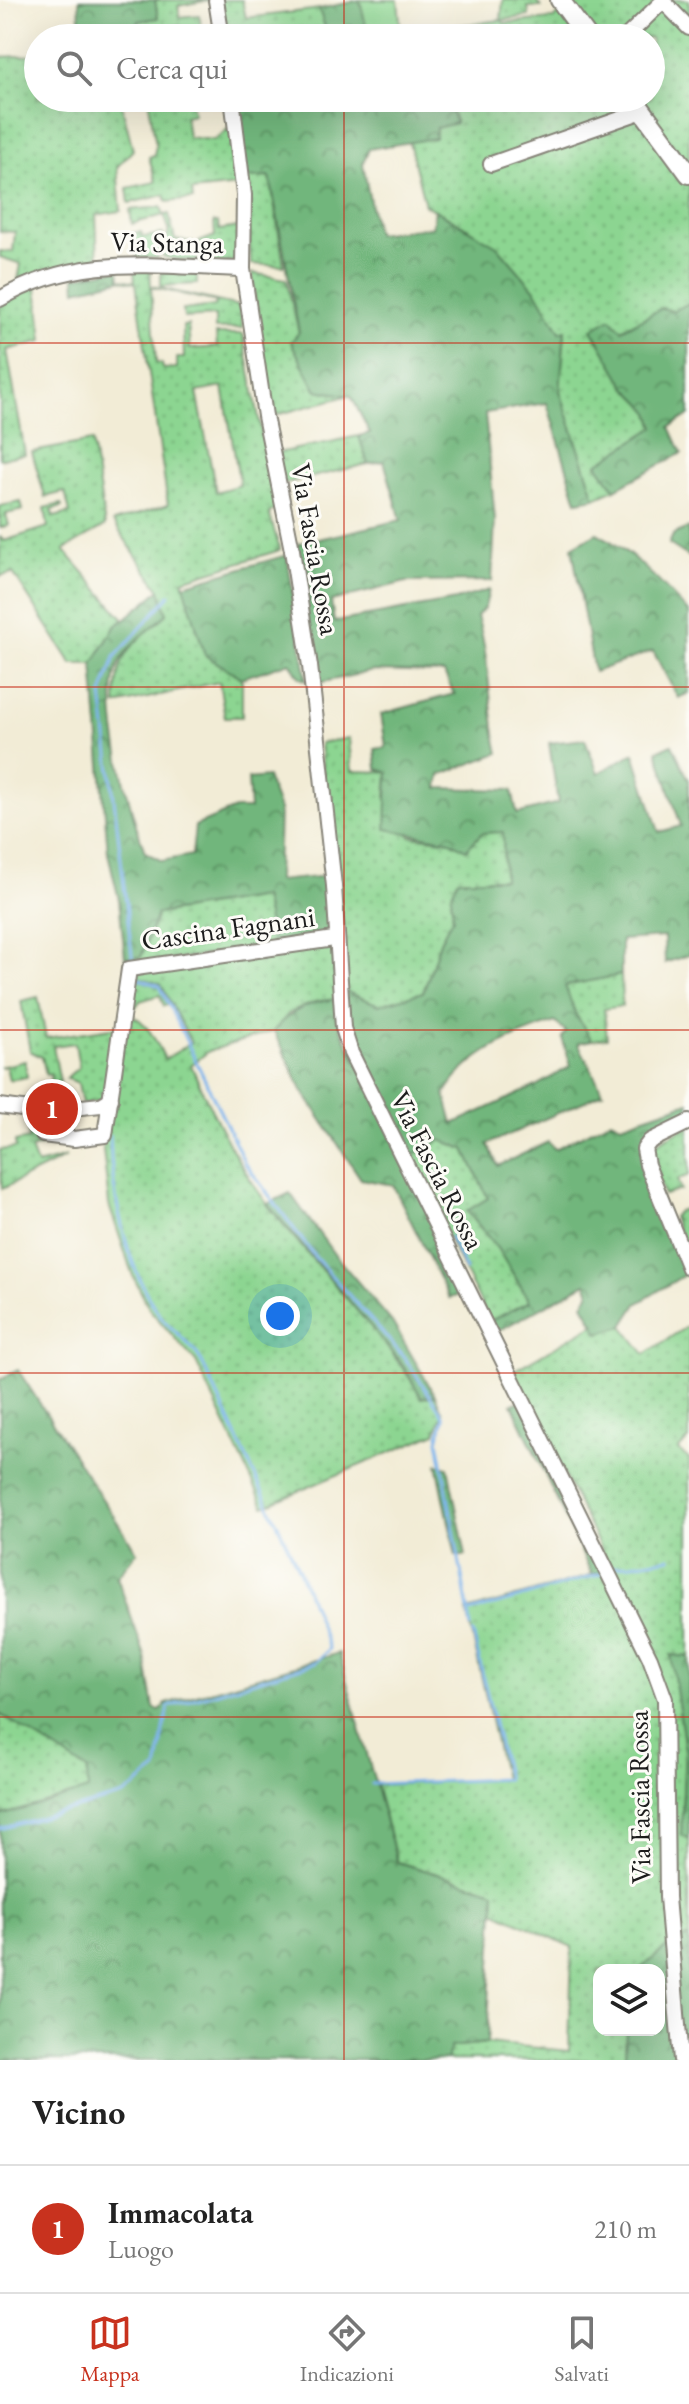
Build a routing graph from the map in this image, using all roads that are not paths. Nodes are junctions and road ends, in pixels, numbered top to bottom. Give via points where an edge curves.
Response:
1 (216, 0) edge
2 (569, 3) edge
3 (220, 24) edge
4 (580, 24) edge
5 (639, 24) edge
6 (689, 28) edge
7 (234, 112) edge
8 (618, 112) edge
9 (644, 112) edge
10 (491, 164) dead end
11 (689, 174) edge
12 (243, 269) junction
13 (0, 299) edge
14 (334, 939) junction
15 (111, 1099) junction
16 (0, 1106) edge
17 (689, 1122) edge
18 (43, 1135) dead end
19 (689, 1268) edge
20 (681, 2060) edge

1 - 3 street
2 - 4 main road
5 - 6 street via 663,1
7 - 12 street, Via Fascia Rossa via 244,195
8 - 10 street
9 - 11 main road
12 - 13 street, Via Stanga via 119,264 35,283
12 - 14 street, Via Fascia Rossa via 310,666 334,886
14 - 15 street, Cascina Fagnani via 129,969
14 - 20 street, Via Fascia Rossa via 343,1028 351,1053 588,1528 665,1699 667,1897
15 - 16 street via 101,1105 44,1111
15 - 18 street via 105,1135
17 - 19 street via 650,1141 644,1156

